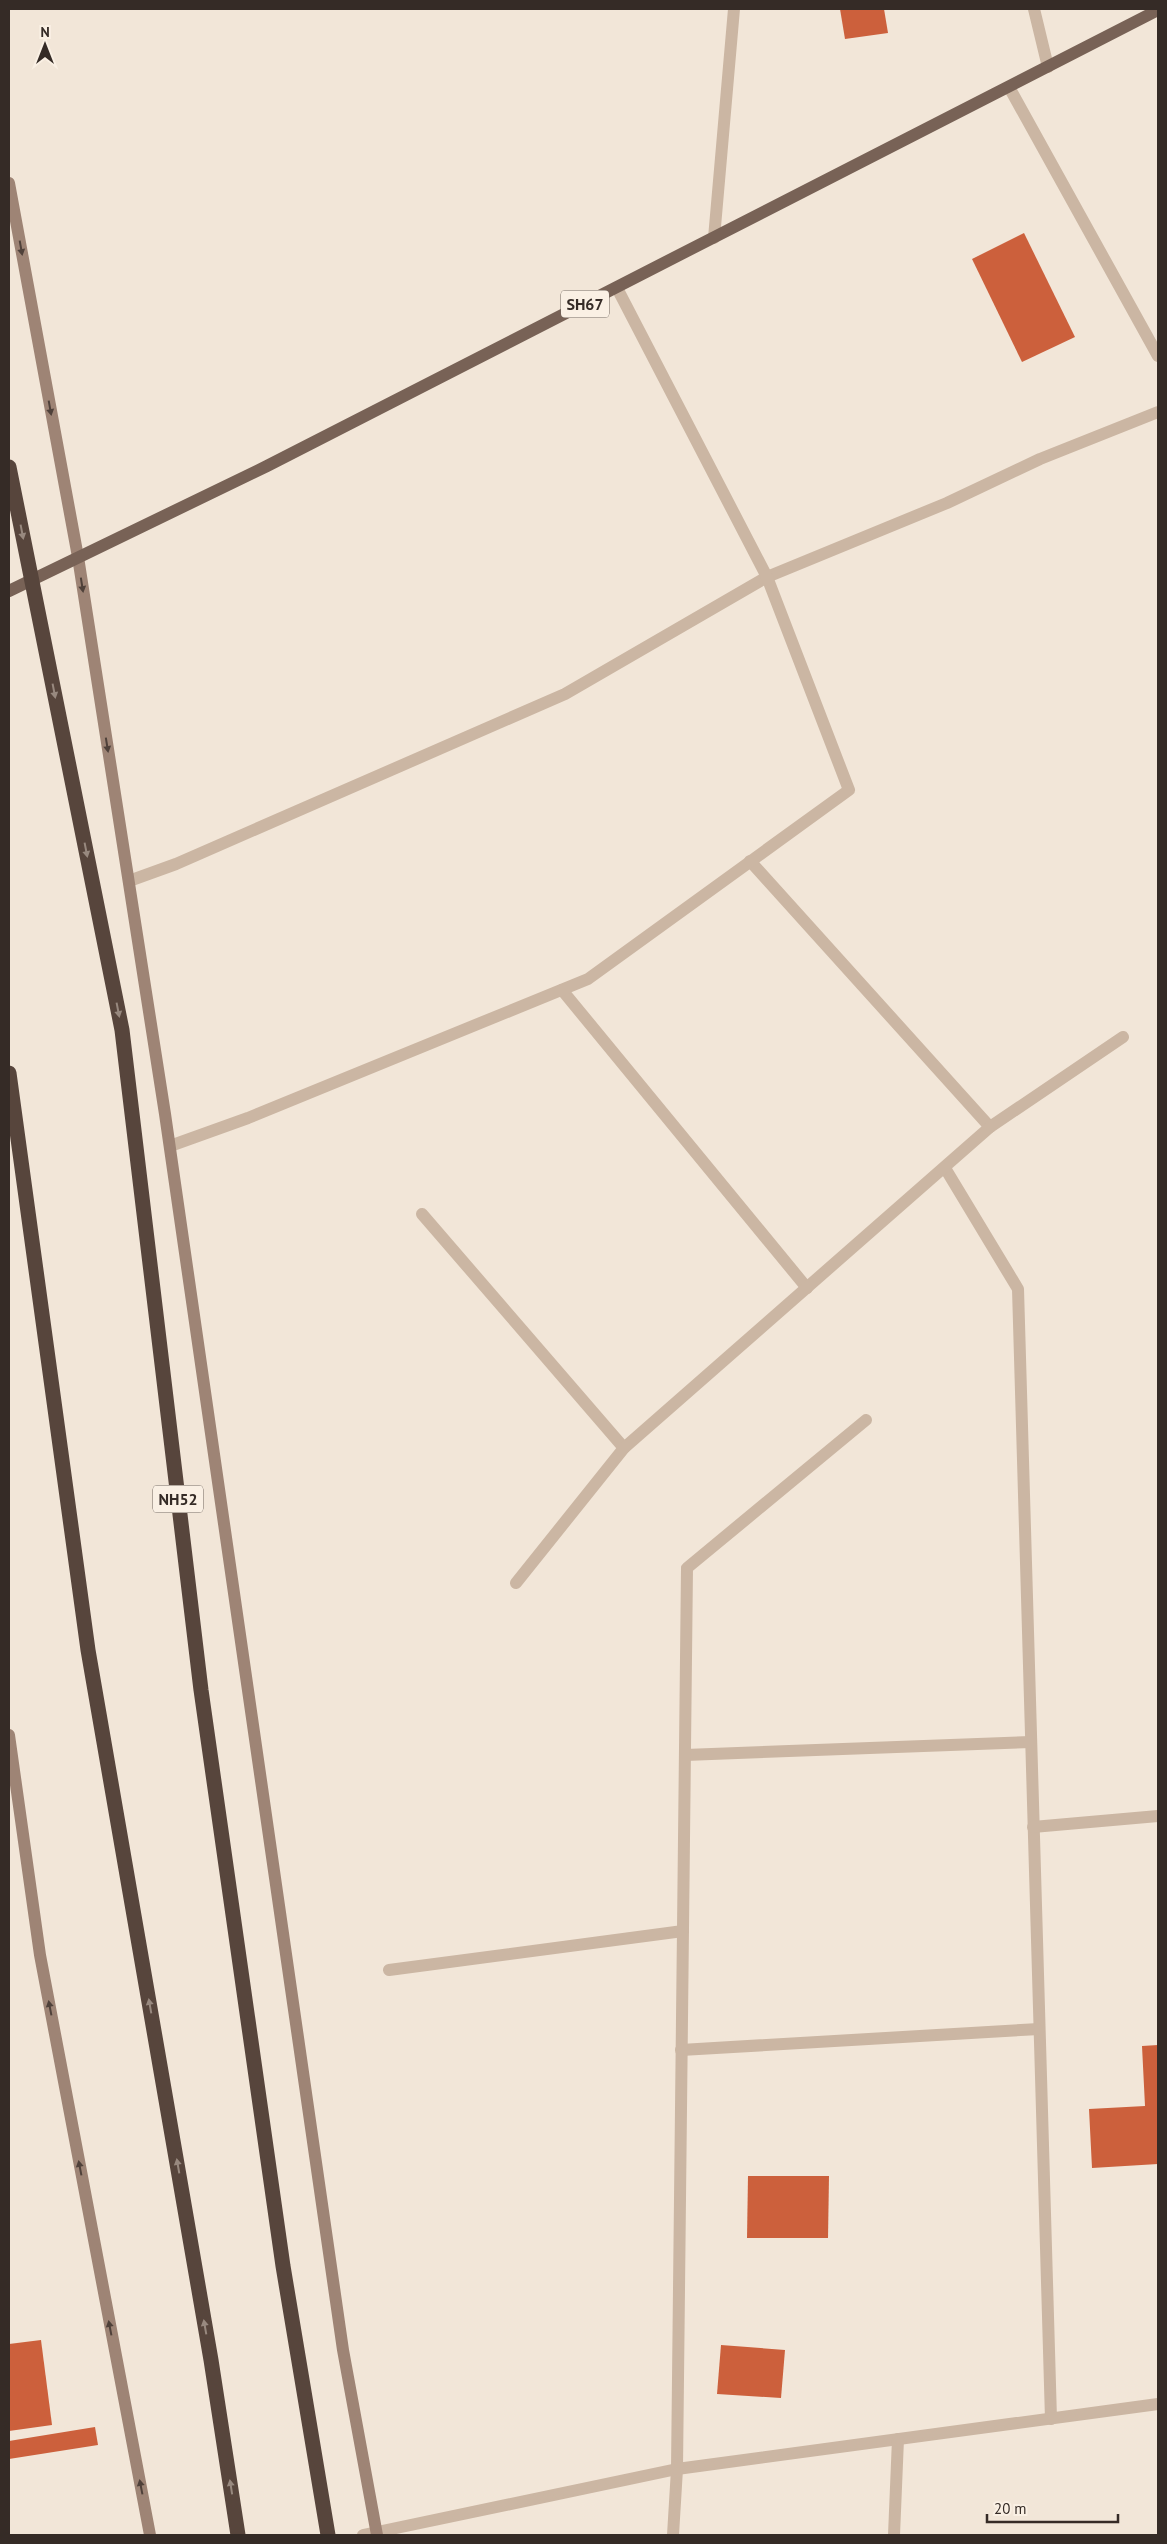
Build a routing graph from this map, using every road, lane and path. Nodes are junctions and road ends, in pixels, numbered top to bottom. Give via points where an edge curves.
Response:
1 (734, 9) edge
2 (1034, 9) edge
3 (1158, 10) edge
4 (1048, 67) junction
5 (1009, 87) junction
6 (9, 183) edge
7 (714, 238) junction
8 (617, 288) junction
9 (1158, 356) edge
10 (1158, 412) edge
11 (9, 467) edge
12 (78, 557) junction
13 (767, 578) junction
14 (9, 591) edge
15 (750, 861) junction
16 (129, 881) junction
17 (562, 990) junction
18 (1123, 1037) dead end
19 (9, 1073) edge
20 (990, 1127) junction
21 (170, 1146) junction
22 (945, 1168) junction
23 (422, 1214) dead end
24 (807, 1288) junction
25 (866, 1420) dead end
26 (624, 1448) junction
27 (516, 1583) dead end
28 (9, 1735) edge
29 (1031, 1742) junction
30 (685, 1755) junction
31 (1158, 1816) edge
32 (1034, 1827) junction
33 (683, 1931) junction
34 (389, 1970) dead end
35 (1039, 2029) junction
36 (681, 2050) junction
37 (1158, 2404) edge
38 (1051, 2419) junction
39 (898, 2439) junction
40 (677, 2469) junction
41 (376, 2534) edge
42 (150, 2535) edge
43 (238, 2535) edge
44 (328, 2535) edge
45 (363, 2535) edge
46 (673, 2535) edge
47 (894, 2535) edge

1 - 7 street
2 - 4 street
3 - 4 main road, SH67
4 - 5 main road, SH67
5 - 7 main road, SH67
5 - 9 street
6 -> 12 main road
7 - 8 main road, SH67
8 - 12 main road, SH67 via 267,466
8 - 13 street
10 - 13 street via 1040,459 947,504
11 -> 44 highway, NH52 via 122,1030 201,1690 283,2266
12 - 14 main road, SH67
12 -> 16 main road
13 - 15 street via 849,790
13 - 16 street via 565,694 176,864
15 - 17 street via 588,979
15 - 20 street
16 - 21 main road
17 - 21 street via 248,1118
17 - 24 street
18 - 20 street
43 -> 19 highway via 211,2360 88,1650
20 - 22 street
21 - 41 main road via 341,2341
22 - 24 street
22 - 29 street via 1018,1289
23 - 26 street
24 - 26 street
25 - 30 street via 687,1568
26 - 27 street
42 -> 28 main road via 40,1955
29 - 30 street
29 - 32 street
30 - 33 street
31 - 32 street
32 - 35 street
33 - 34 street
33 - 36 street
35 - 36 street
35 - 38 street
36 - 40 street
37 - 38 street
38 - 39 street
39 - 40 street
39 - 47 street
40 - 41 street
40 - 46 street
41 - 45 street

